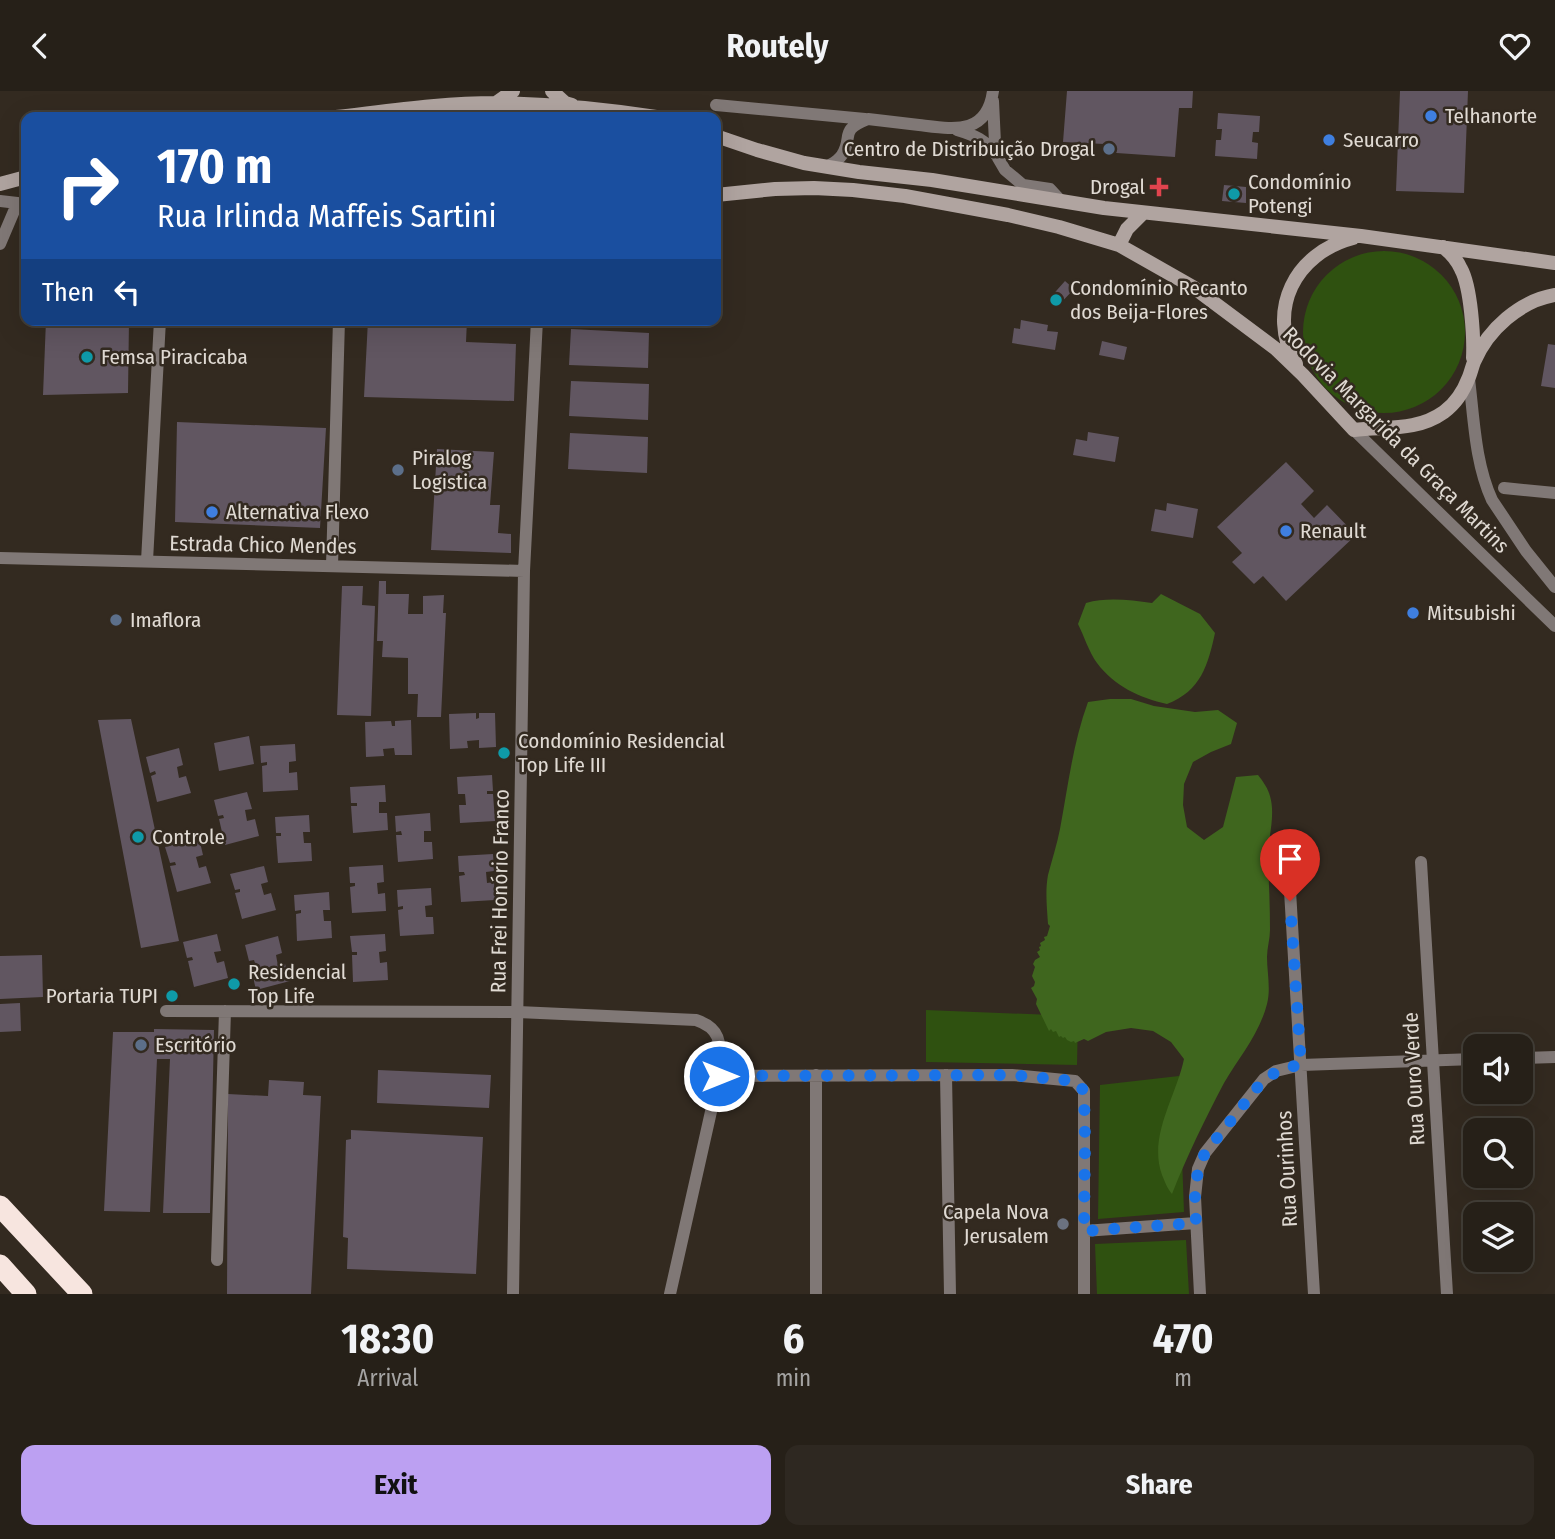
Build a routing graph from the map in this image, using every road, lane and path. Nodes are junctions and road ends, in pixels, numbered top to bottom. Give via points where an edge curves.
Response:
1 (513, 91) edge
2 (552, 91) edge
3 (993, 91) edge
4 (496, 103) junction
5 (716, 105) dead end
6 (584, 108) junction
7 (386, 112) edge
8 (477, 112) edge
9 (612, 112) edge
10 (820, 115) junction
11 (869, 119) junction
12 (946, 128) junction
13 (721, 138) edge
14 (846, 138) junction
15 (998, 158) junction
16 (828, 166) junction
17 (21, 179) edge
18 (21, 184) edge
19 (0, 185) edge
20 (721, 194) edge
21 (0, 201) edge
22 (1062, 202) junction
23 (21, 204) edge
24 (21, 206) edge
25 (1143, 213) junction
26 (1361, 236) junction
27 (0, 244) edge
28 (1119, 245) junction
29 (1442, 247) junction
30 (1555, 263) edge
31 (1555, 295) edge
32 (160, 326) edge
33 (339, 326) edge
34 (537, 326) edge
35 (1473, 363) junction
36 (1303, 375) junction
37 (1469, 379) junction
38 (1354, 431) junction
39 (1504, 488) dead end
40 (1555, 493) edge
41 (0, 558) edge
42 (147, 561) junction
43 (332, 566) junction
44 (524, 571) junction
45 (1555, 587) edge
46 (1555, 626) edge
47 (1421, 862) dead end
48 (1289, 874) dead end
49 (166, 1011) dead end
50 (225, 1011) junction
51 (518, 1012) junction
52 (1555, 1057) edge
53 (1533, 1058) edge
54 (1432, 1059) junction
55 (1463, 1059) edge
56 (1301, 1065) junction
57 (946, 1075) junction
58 (719, 1076) junction
59 (816, 1076) junction
60 (0, 1206) edge
61 (1196, 1223) junction
62 (1084, 1231) junction
63 (217, 1260) dead end
64 (0, 1265) edge
65 (26, 1294) edge
66 (82, 1294) edge
67 (513, 1294) edge
68 (670, 1294) edge
69 (816, 1294) edge
70 (950, 1294) edge
71 (1084, 1294) edge
72 (1200, 1294) edge
73 (1314, 1294) edge
74 (1447, 1294) edge

1 - 4 main road
2 - 6 main road via 565,103
3 - 12 street via 982,118 964,127
3 - 15 street
4 - 6 main road
4 - 7 main road
4 - 8 main road
5 - 10 street
6 - 9 main road
10 - 11 street
10 - 14 street via 838,126
11 - 12 street
11 - 14 street via 857,124
12 - 15 street via 984,140
13 - 16 main road
14 - 16 street via 843,155
15 - 22 street via 1023,185 1050,189
16 - 22 main road
17 - 19 main road
18 - 19 main road
20 - 28 main road, Rodovia Margarida da Graça Martins via 814,188 905,196 1008,215
21 - 23 street
22 - 25 main road
24 - 27 street
25 - 26 main road
25 - 28 main road
26 - 29 main road
26 - 36 main road via 1339,241 1312,258 1290,289 1286,341
28 - 36 main road, Rodovia Margarida da Graça Martins via 1193,287
29 - 30 main road
29 - 35 main road via 1456,260 1465,279
31 - 35 main road via 1517,310 1491,334
32 - 42 street
33 - 43 street
34 - 44 street, Rua Frei Honório Franco
35 - 37 main road
36 - 38 main road, Rodovia Margarida da Graça Martins
37 - 38 main road via 1452,404 1433,418 1407,428
37 - 45 street, Rodovia Margarida da Graça Martins via 1488,491
38 - 46 street, Rodovia Margarida da Graça Martins
39 - 40 street
41 - 42 street, Estrada Chico Mendes
42 - 43 street, Estrada Chico Mendes
43 - 44 street, Estrada Chico Mendes
44 - 51 street, Rua Frei Honório Franco
47 - 54 street, Rua Ouro Verde
48 - 56 street, Rua Ourinhos
49 - 50 street
50 - 51 street
50 - 63 street
51 - 58 street via 709,1024 719,1047
51 - 67 street, Rua Frei Honório Franco
52 - 53 street
54 - 55 street
54 - 56 street
54 - 74 street, Rua Ouro Verde
56 - 61 street via 1264,1079 1205,1153 1198,1169
56 - 73 street, Rua Ourinhos
57 - 59 street
57 - 62 street via 1075,1081 1084,1091
57 - 70 street
58 - 59 street
58 - 68 street
59 - 69 street
60 - 66 highway
61 - 62 street
61 - 72 street
62 - 71 street
64 - 65 highway

